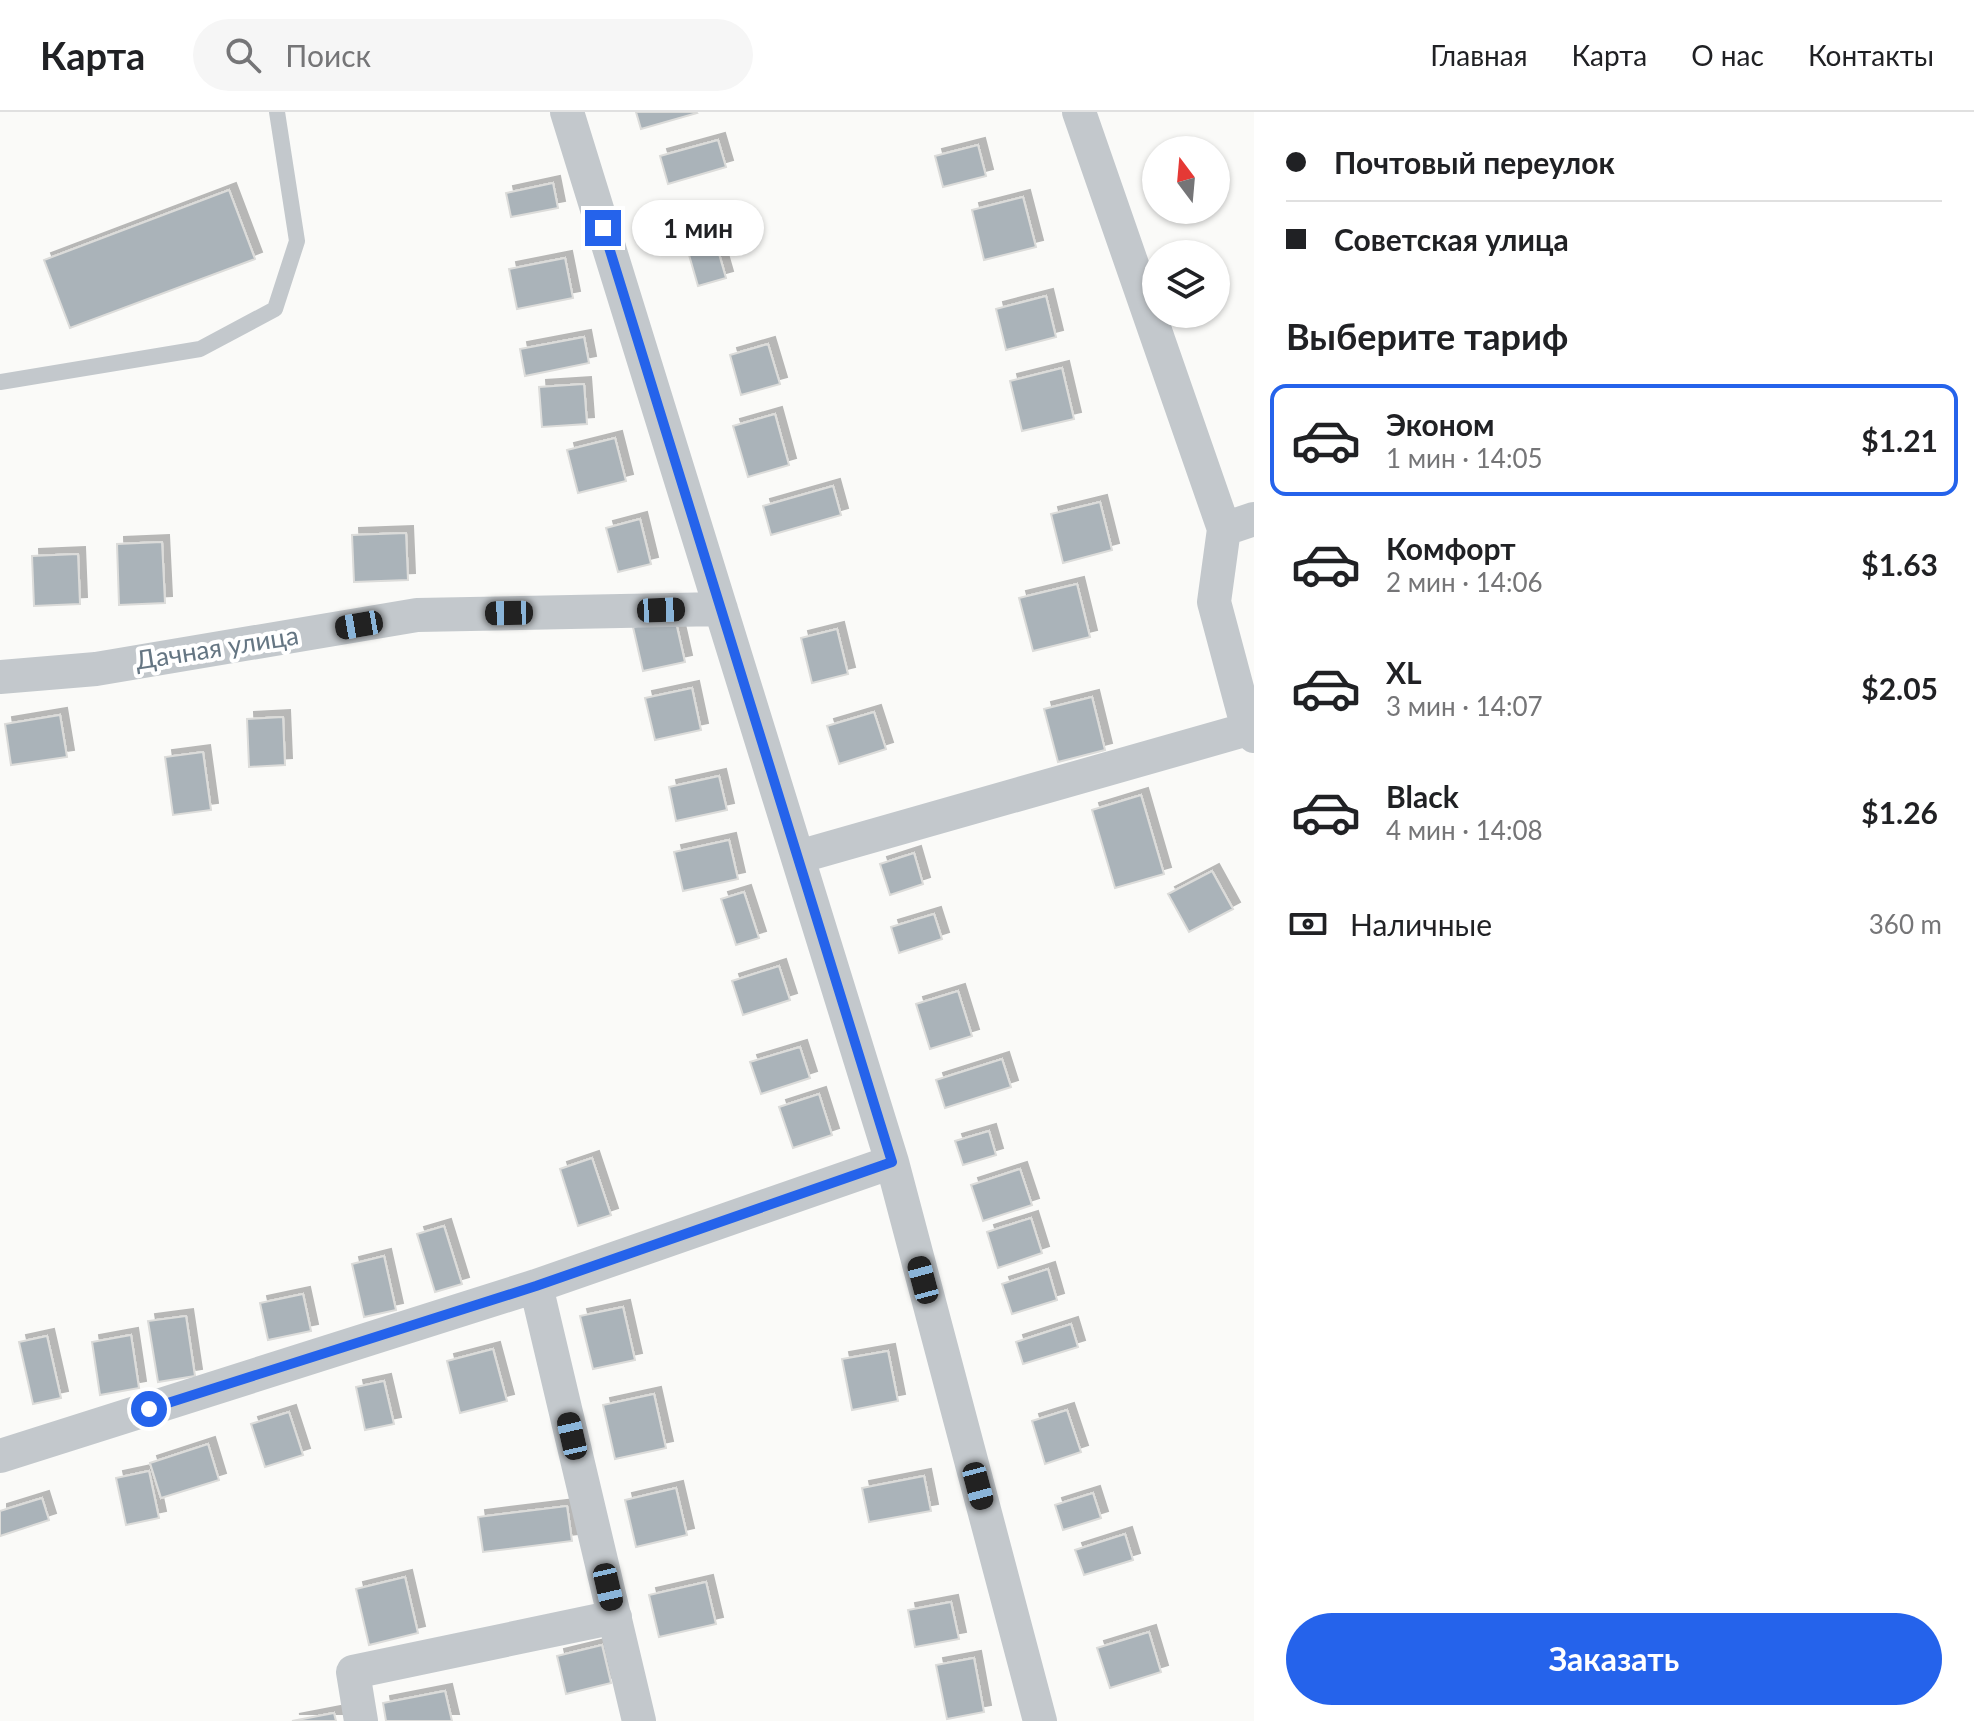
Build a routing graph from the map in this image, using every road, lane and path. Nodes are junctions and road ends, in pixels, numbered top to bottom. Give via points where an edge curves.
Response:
1 (277, 112) edge
2 (567, 112) edge
3 (1079, 112) edge
4 (0, 382) edge
5 (1239, 524) edge
6 (721, 609) junction
7 (0, 677) edge
8 (1251, 733) edge
9 (798, 857) junction
10 (892, 1162) junction
11 (536, 1286) junction
12 (0, 1456) edge
13 (615, 1617) junction
14 (361, 1721) edge
15 (639, 1721) edge
16 (1040, 1721) edge

1 - 4 lane via 297,241 275,309 200,349
2 - 6 street
3 - 5 street
5 - 8 street via 1214,602
6 - 7 street, Дачная улица via 417,615 96,669
6 - 9 street
8 - 9 street
9 - 10 street
10 - 11 street
10 - 16 street
11 - 12 street
11 - 13 street
13 - 14 street via 353,1672
13 - 15 street

